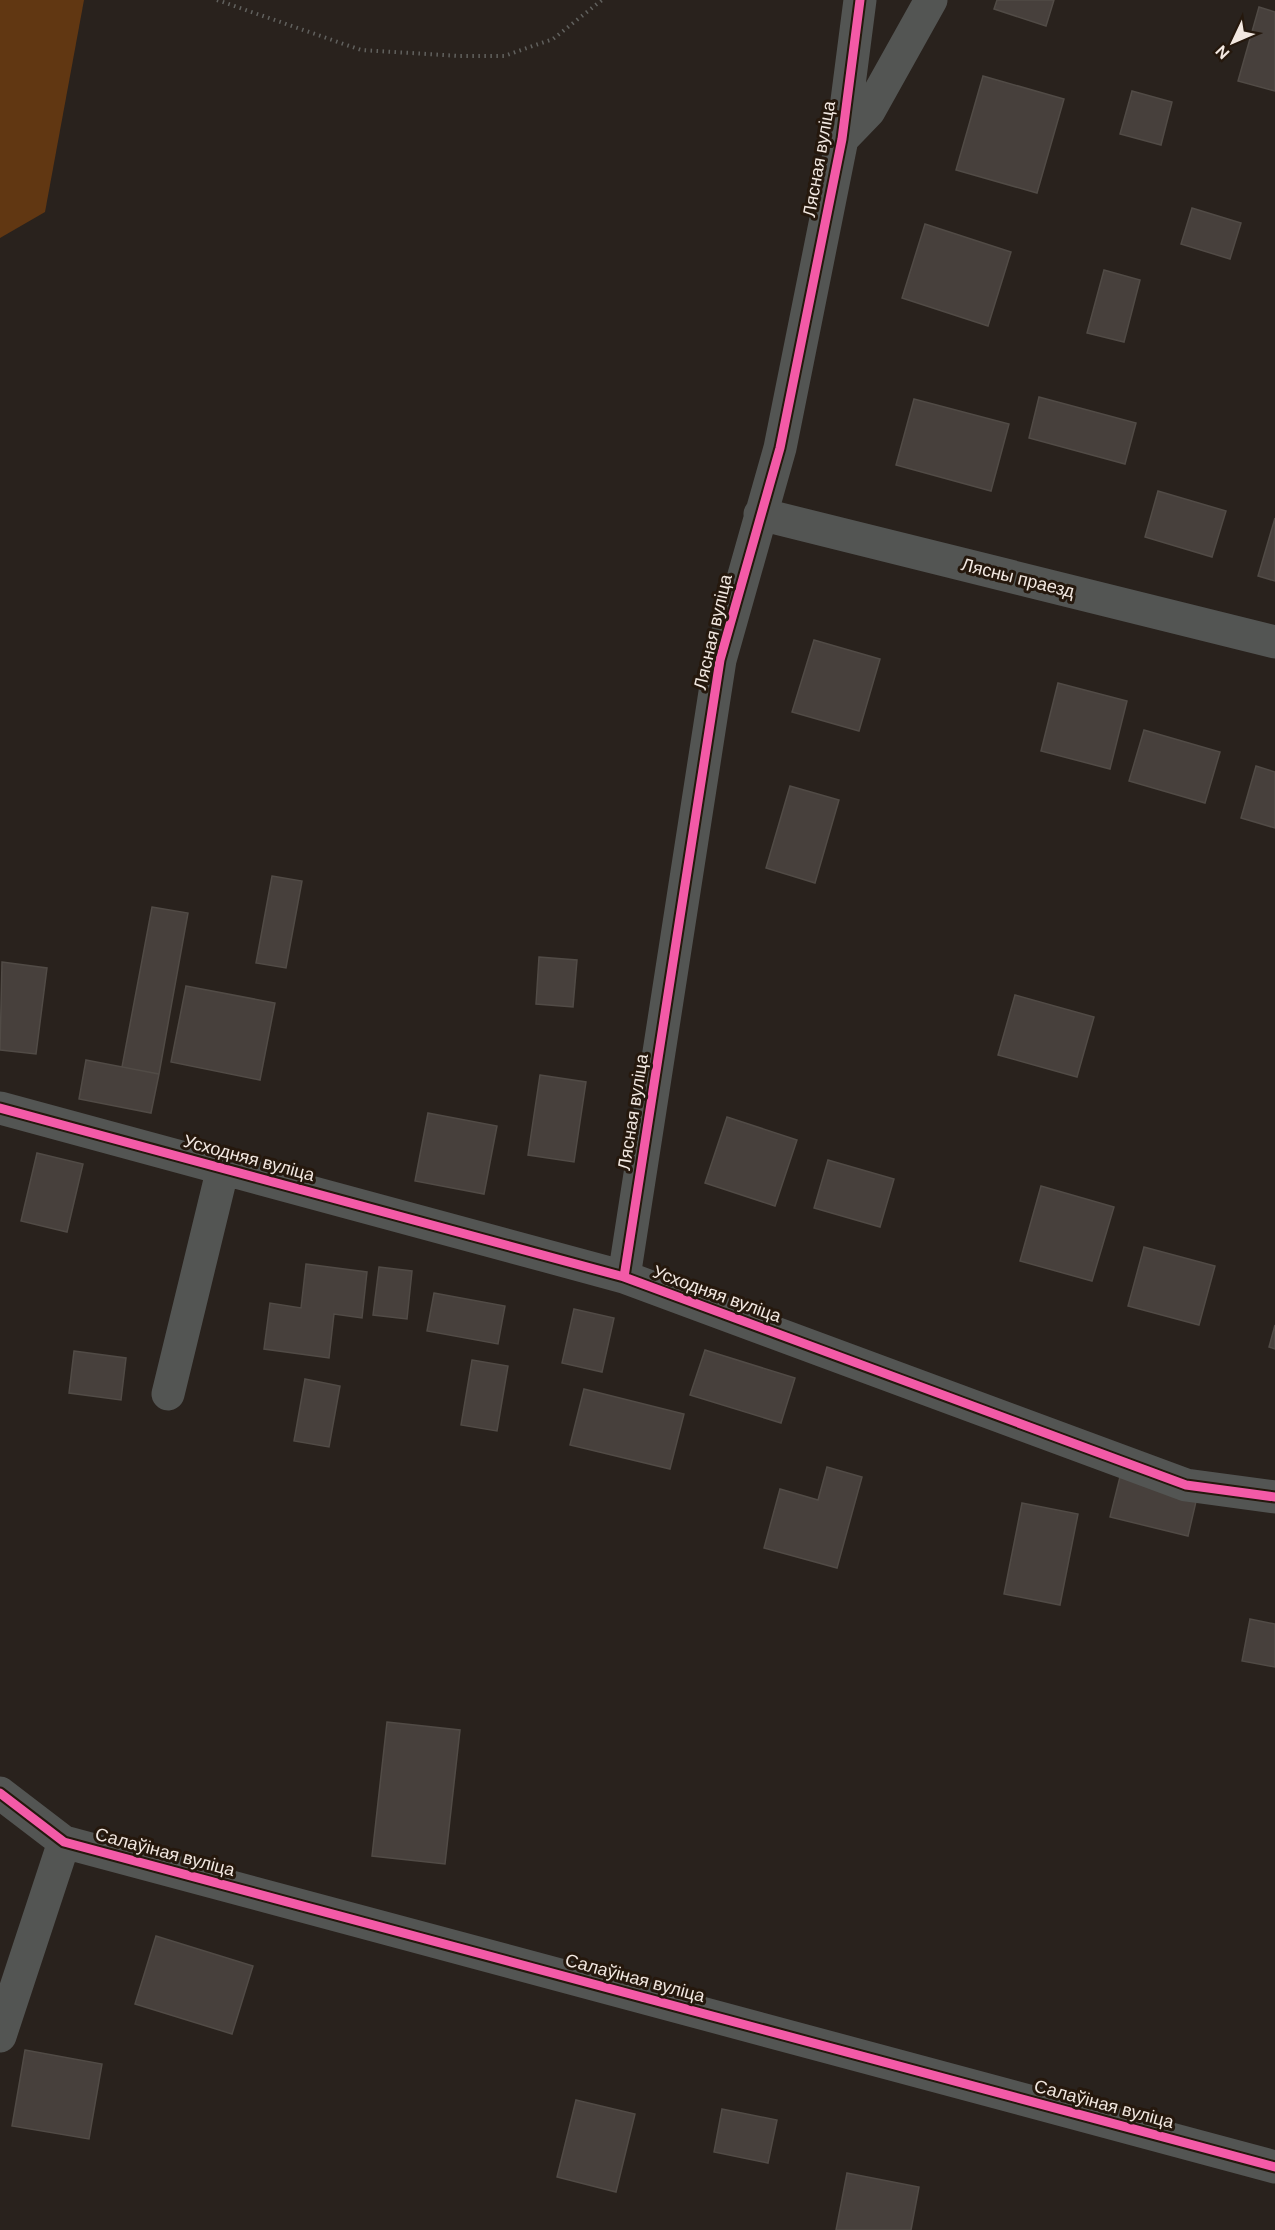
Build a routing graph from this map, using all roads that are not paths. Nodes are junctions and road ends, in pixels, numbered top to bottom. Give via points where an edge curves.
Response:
1 (860, 0) edge
2 (931, 0) edge
3 (842, 139) junction
4 (760, 514) junction
5 (1275, 642) edge
6 (0, 1108) edge
7 (223, 1168) junction
8 (624, 1277) junction
9 (168, 1394) dead end
10 (1275, 1497) edge
11 (0, 1792) edge
12 (64, 1842) junction
13 (0, 2036) edge
14 (1275, 2167) edge

1 - 3 street, Лясная вуліца
2 - 3 street via 869,111
3 - 4 street, Лясная вуліца via 780,448
4 - 5 street, Лясны праезд
4 - 8 street, Лясная вуліца via 720,660
6 - 7 street, Усходняя вуліца
7 - 8 street, Усходняя вуліца
7 - 9 street
8 - 10 street, Усходняя вуліца via 1186,1485
11 - 12 street, Салаўіная вуліца
12 - 13 street
12 - 14 street, Салаўіная вуліца

